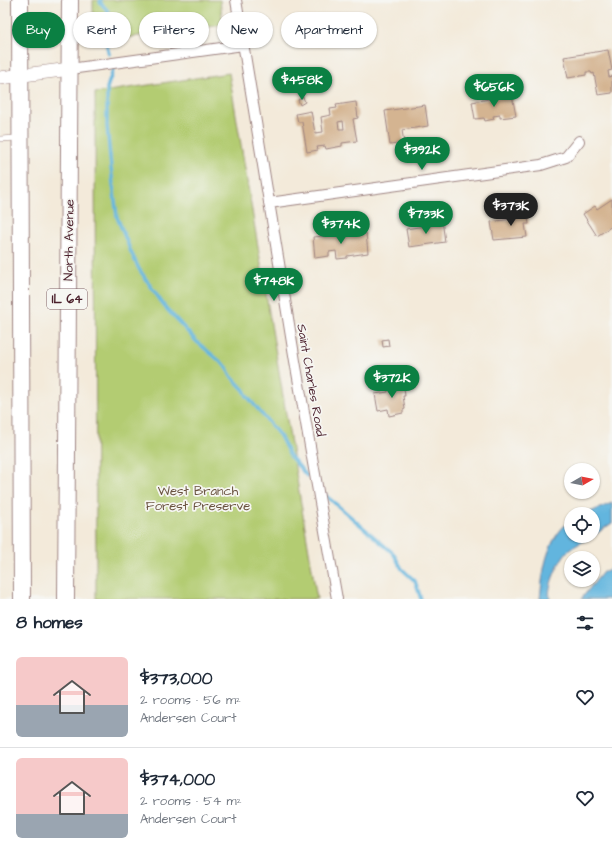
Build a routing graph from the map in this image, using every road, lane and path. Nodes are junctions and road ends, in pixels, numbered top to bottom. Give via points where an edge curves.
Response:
1 (20, 0) edge
2 (70, 0) edge
3 (236, 0) edge
4 (238, 12) edge
5 (221, 48) edge
6 (243, 48) edge
7 (70, 69) junction
8 (19, 76) junction
9 (0, 78) edge
10 (19, 138) junction
11 (0, 139) edge
12 (578, 141) dead end
13 (269, 203) junction
14 (22, 599) edge
15 (66, 599) edge
16 (337, 599) edge

1 - 8 main road
2 - 7 main road, North Avenue / IL 64
3 - 4 street, Saint Charles Road
5 - 7 street
6 - 13 street, Saint Charles Road
7 - 8 street
7 - 15 main road, North Avenue / IL 64
8 - 9 street
8 - 10 main road
10 - 11 lane
10 - 14 main road
12 - 13 street via 566,157 542,165
13 - 16 street, Saint Charles Road

